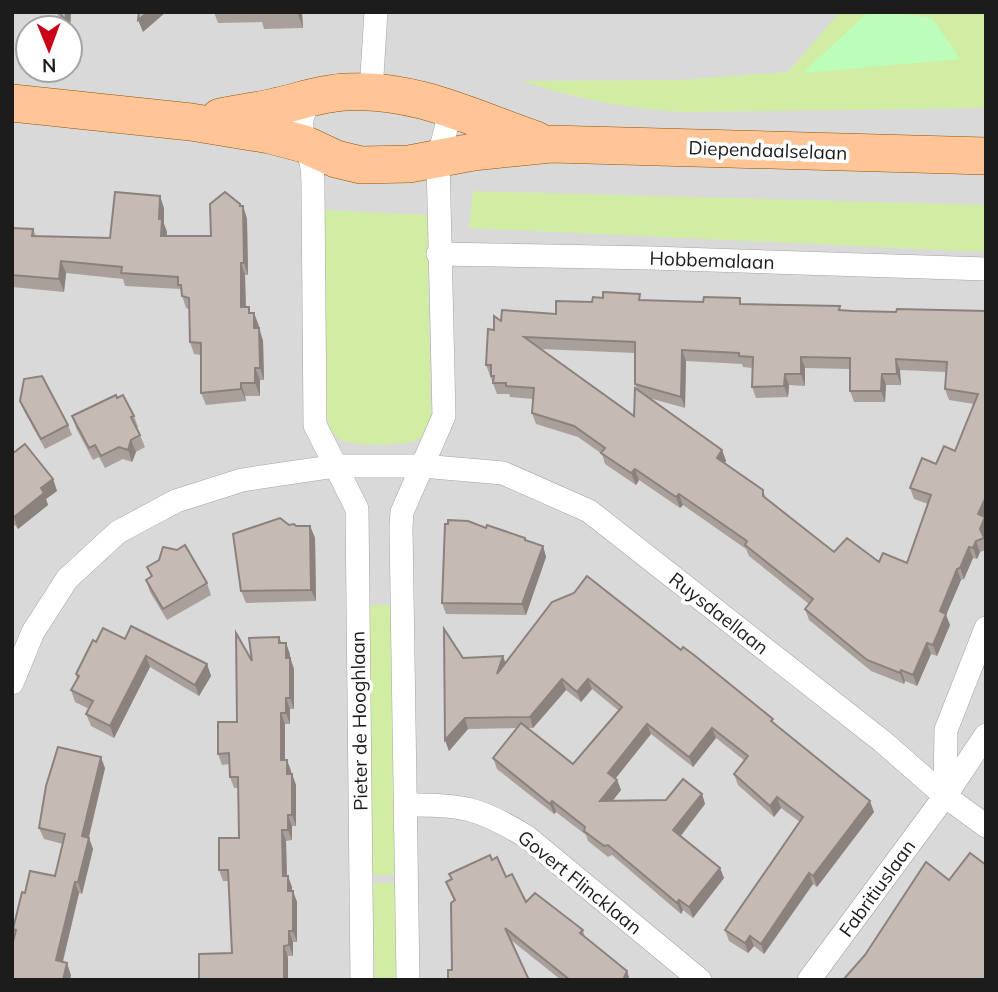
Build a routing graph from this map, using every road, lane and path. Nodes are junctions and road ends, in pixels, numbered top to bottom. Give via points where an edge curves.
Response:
1 (376, 12) edge
2 (371, 91) junction
3 (323, 94) junction
4 (12, 103) edge
5 (443, 104) junction
6 (191, 121) junction
7 (304, 144) junction
8 (551, 144) junction
9 (986, 156) edge
10 (438, 159) junction
11 (438, 254) junction
12 (986, 269) edge
13 (422, 466) junction
14 (336, 467) junction
15 (986, 628) edge
16 (12, 683) edge
17 (986, 735) edge
18 (945, 796) junction
19 (407, 805) junction
20 (986, 826) edge
21 (362, 980) edge
22 (408, 980) edge
23 (700, 980) edge
24 (809, 980) edge

1 - 2 street
2 - 3 main road, Diependaalselaan
2 - 5 main road, Diependaalselaan
3 - 6 main road, Diependaalselaan
3 - 7 street, Pieter de Hooghlaan via 305,111 300,128
4 - 6 main road, Diependaalselaan
5 - 8 main road, Diependaalselaan
5 - 10 street via 447,125
6 - 7 main road, Diependaalselaan
7 - 10 main road, Diependaalselaan via 361,165
7 - 14 street, Pieter de Hooghlaan via 312,164 316,425
8 - 9 main road, Diependaalselaan
8 - 10 main road, Diependaalselaan
10 - 11 street
11 - 12 street, Hobbemalaan
11 - 13 street via 444,416
13 - 14 street
13 - 18 street, Ruysdaellaan via 503,473 589,511 882,741
13 - 19 street via 402,512
14 - 16 street via 243,480 176,501 118,532 67,579 33,632
14 - 21 street, Pieter de Hooghlaan via 357,509
15 - 18 street via 946,730
17 - 18 street, Fabritiuslaan
18 - 20 street, Ruysdaellaan
18 - 24 street, Fabritiuslaan
19 - 22 street
19 - 23 street, Govert Flincklaan via 464,806 496,818 527,837

